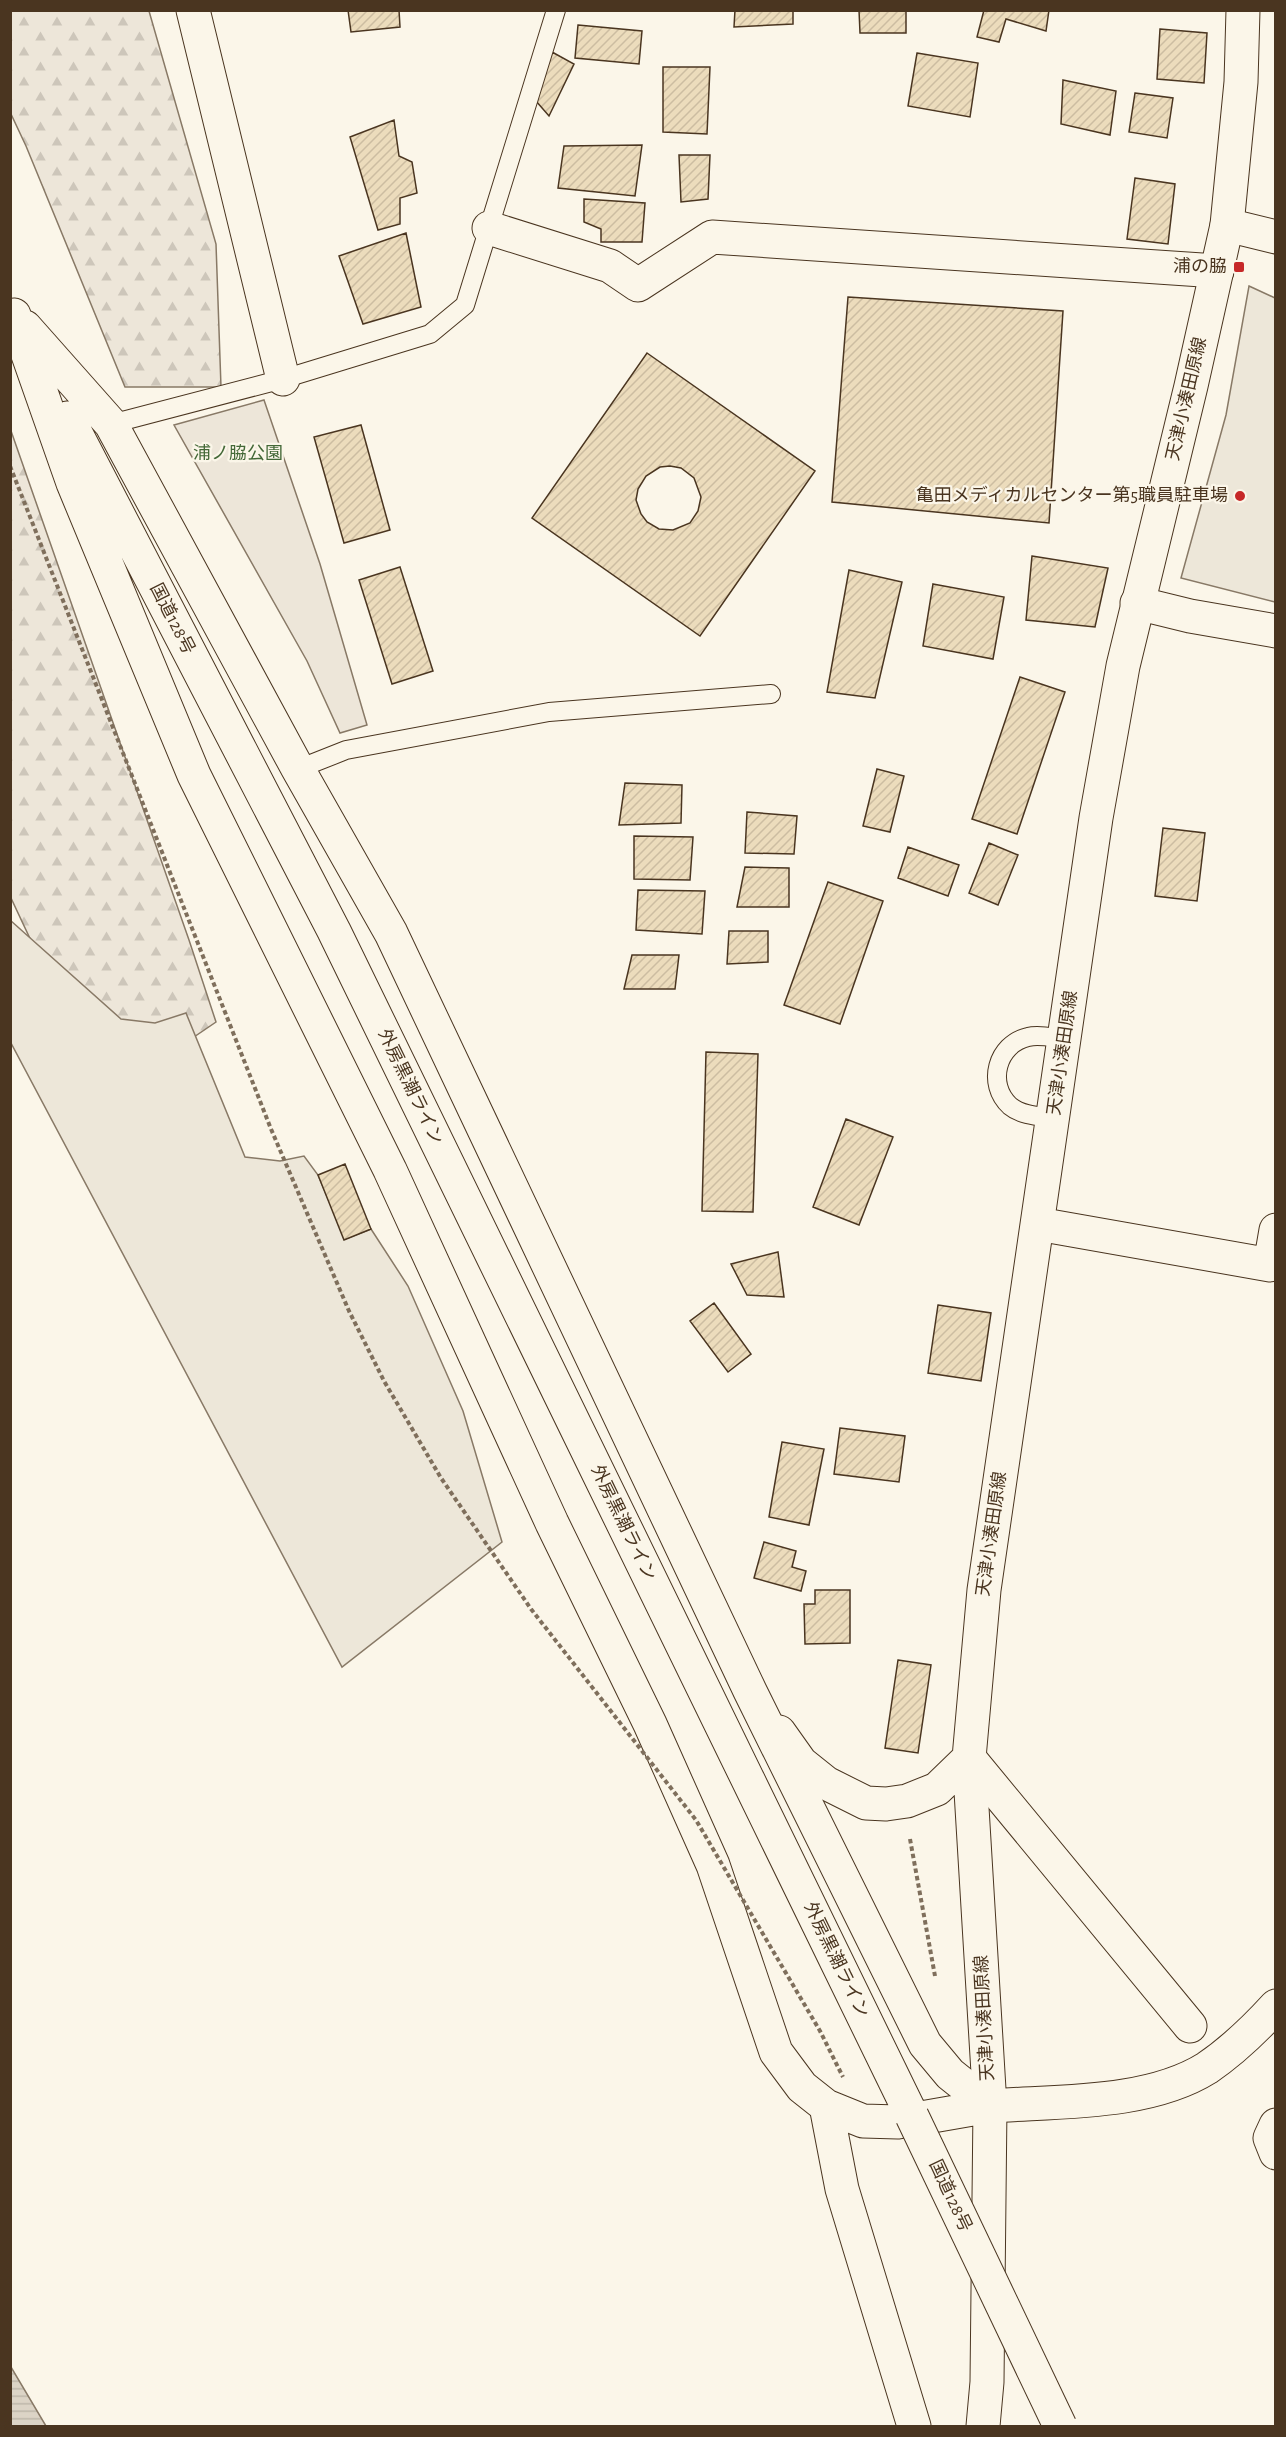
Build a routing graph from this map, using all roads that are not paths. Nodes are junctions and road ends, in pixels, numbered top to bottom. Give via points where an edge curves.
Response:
1 (193, 10) edge
2 (556, 10) edge
3 (1242, 10) edge
4 (1227, 225) junction
5 (489, 228) junction
6 (1275, 237) edge
7 (1217, 271) junction
8 (12, 311) edge
9 (283, 379) junction
10 (111, 424) junction
11 (1137, 603) junction
12 (1275, 631) edge
13 (771, 694) dead end
14 (298, 769) junction
15 (334, 931) joint
16 (1065, 1039) junction
17 (1054, 1118) junction
18 (1038, 1224) junction
19 (1275, 1230) edge
20 (750, 1691) junction
21 (969, 1758) junction
22 (1275, 2006) edge
23 (1190, 2026) dead end
24 (826, 2106) junction
25 (990, 2106) junction
26 (912, 2116) joint
27 (1275, 2125) edge
28 (1275, 2153) edge
29 (914, 2427) edge
30 (983, 2427) edge
31 (1060, 2427) edge

1 - 9 main road
2 - 5 lane
3 - 4 main road, 天津小湊田原線 via 1241,82
4 - 6 main road
4 - 7 main road, 天津小湊田原線
5 - 7 main road via 610,266 638,285 712,237
5 - 9 lane via 465,305 430,334
7 - 11 main road, 天津小湊田原線
8 - 10 main road
8 - 15 main road, 国道128号
8 - 24 main road via 73,483 194,775 390,1170 552,1523 650,1724 713,1865 776,2052 802,2087
9 - 10 lane
10 - 14 main road
11 - 12 main road
11 - 16 main road, 天津小湊田原線 via 1096,818
13 - 14 lane via 549,711 346,750
14 - 20 main road via 391,933
15 - 26 main road, 外房黒潮ライン
16 - 17 main road, 天津小湊田原線
16 - 17 lane via 1020,1039 1006,1050 997,1069 999,1090 1010,1105 1026,1113
17 - 18 main road, 天津小湊田原線
18 - 19 main road via 1270,1265
18 - 21 main road, 天津小湊田原線 via 984,1590
20 - 21 main road via 801,1763 826,1783 866,1803 907,1801 937,1789
20 - 25 main road via 925,2044 950,2074
21 - 23 main road
21 - 25 main road, 天津小湊田原線
22 - 25 main road via 1235,2046 1206,2068 1160,2088 1082,2100
24 - 25 main road via 863,2121 898,2122
24 - 29 main road via 842,2189
25 - 30 main road, 国道128号 via 987,2382
26 - 31 main road, 国道128号, bridge
27 - 28 main road via 1270,2138

